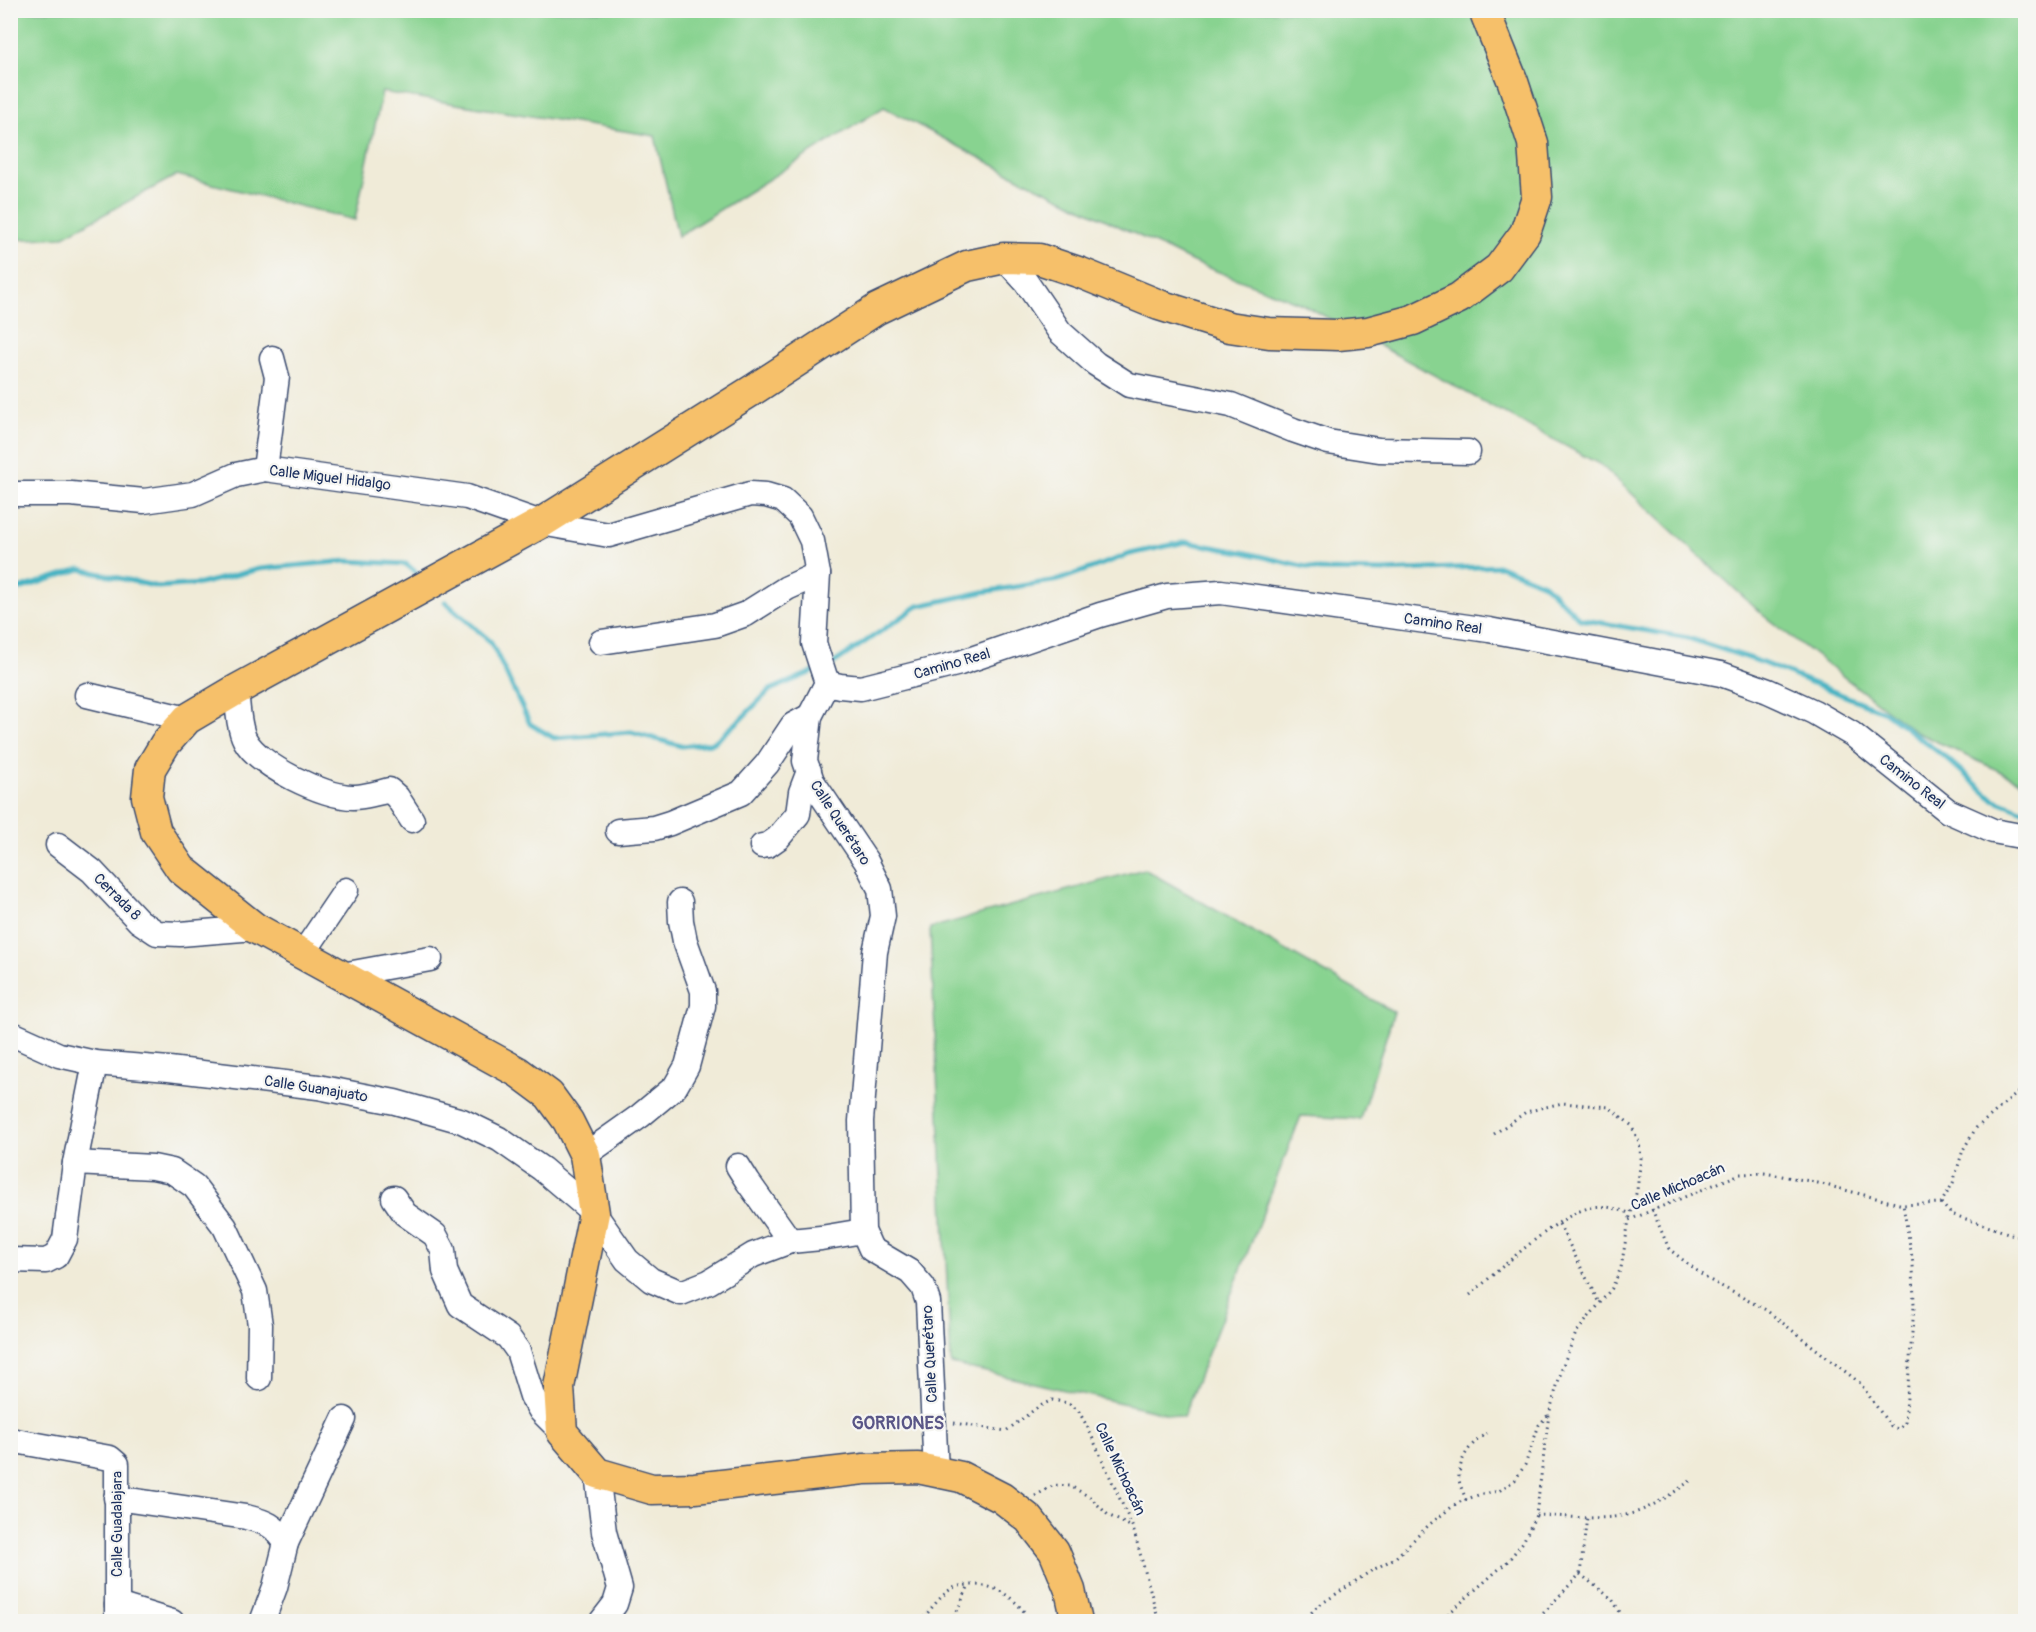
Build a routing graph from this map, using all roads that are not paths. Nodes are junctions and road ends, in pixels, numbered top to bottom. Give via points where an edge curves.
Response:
1 (1484, 10) edge
2 (1004, 258) junction
3 (272, 358) dead end
4 (1468, 452) dead end
5 (265, 469) junction
6 (10, 495) edge
7 (541, 523) junction
8 (818, 573) junction
9 (601, 642) dead end
10 (827, 683) junction
11 (236, 690) junction
12 (87, 695) dead end
13 (810, 716) junction
14 (187, 719) junction
15 (809, 771) junction
16 (412, 820) dead end
17 (618, 831) dead end
18 (2025, 837) edge
19 (58, 845) dead end
20 (762, 846) dead end
21 (346, 890) dead end
22 (680, 902) dead end
23 (255, 928) junction
24 (302, 955) junction
25 (430, 959) dead end
26 (342, 975) junction
27 (10, 1033) edge
28 (95, 1063) junction
29 (585, 1155) junction
30 (75, 1163) junction
31 (738, 1166) dead end
32 (394, 1198) dead end
33 (594, 1213) junction
34 (863, 1231) junction
35 (790, 1241) junction
36 (10, 1260) edge
37 (259, 1378) dead end
38 (345, 1419) dead end
39 (562, 1432) junction
40 (10, 1440) edge
41 (936, 1472) junction
42 (597, 1473) junction
43 (116, 1498) junction
44 (286, 1543) junction
45 (117, 1613) edge
46 (140, 1616) edge
47 (172, 1622) edge
48 (262, 1622) edge
49 (601, 1622) edge
50 (1077, 1622) edge

1 - 2 main road via 1533,143 1537,197 1525,233 1500,268 1460,298 1413,320 1368,332 1269,333 1209,321 1039,259
2 - 4 street via 1026,282 1060,332 1096,364 1129,385 1231,405 1328,442 1378,450
2 - 7 main road via 967,266 878,309
3 - 5 street via 277,377
5 - 6 street, Calle Miguel Hidalgo via 193,494 144,501
5 - 7 street, Calle Miguel Hidalgo via 467,497
7 - 8 street via 609,535 750,494 766,495 783,500 800,516 812,541
7 - 11 main road
8 - 9 street via 747,614 715,625
8 - 10 street via 814,643
10 - 13 street, Calle Querétaro
10 - 18 street, Camino Real via 861,688 960,663 1100,615 1167,597 1221,592 1489,630 1721,674 1814,712 1852,734 1948,811 1994,831
11 - 14 main road
11 - 16 street via 245,740 256,753 288,776 326,792 353,797 389,790
12 - 14 street
13 - 15 street, Calle Querétaro via 805,761
13 - 17 street via 793,725 767,764 741,793 654,828
14 - 23 main road via 150,769 147,797 156,832 181,868
15 - 20 street via 798,814 778,838
15 - 34 street, Calle Querétaro via 880,890 883,916 875,952 861,1121
19 - 23 street, Cerrada 8 via 92,871 139,921 157,933
21 - 24 street
22 - 29 street via 685,941 703,991 687,1066 675,1087
23 - 24 main road
24 - 26 main road
25 - 26 street
26 - 29 main road via 526,1078 549,1095
27 - 28 street, Calle Guanajuato via 59,1055
28 - 30 street
28 - 33 street, Calle Guanajuato via 318,1087 462,1120 499,1139 542,1169
29 - 33 main road
30 - 36 street via 65,1239 56,1256 46,1261
30 - 37 street via 153,1167 172,1171 194,1186 225,1227 255,1291 260,1325
31 - 35 street
32 - 39 street via 405,1214 435,1235 445,1272 460,1305 508,1337 518,1351 531,1396
33 - 35 street via 627,1260 651,1281 681,1293 709,1282 753,1255
33 - 39 main road via 559,1387
34 - 35 street
34 - 41 street, Calle Querétaro via 870,1249 910,1272 923,1287 928,1302
38 - 44 street
39 - 42 main road
40 - 43 street, Calle Guadalajara via 110,1458 117,1464
41 - 42 main road via 918,1468 864,1469 695,1488 652,1489
41 - 50 main road via 961,1477 1002,1497 1029,1519 1054,1551 1070,1590
42 - 49 street via 604,1532 620,1588 615,1604
43 - 44 street via 265,1521 279,1531
43 - 45 street, Calle Guadalajara
44 - 48 street
45 - 46 street
46 - 47 street

